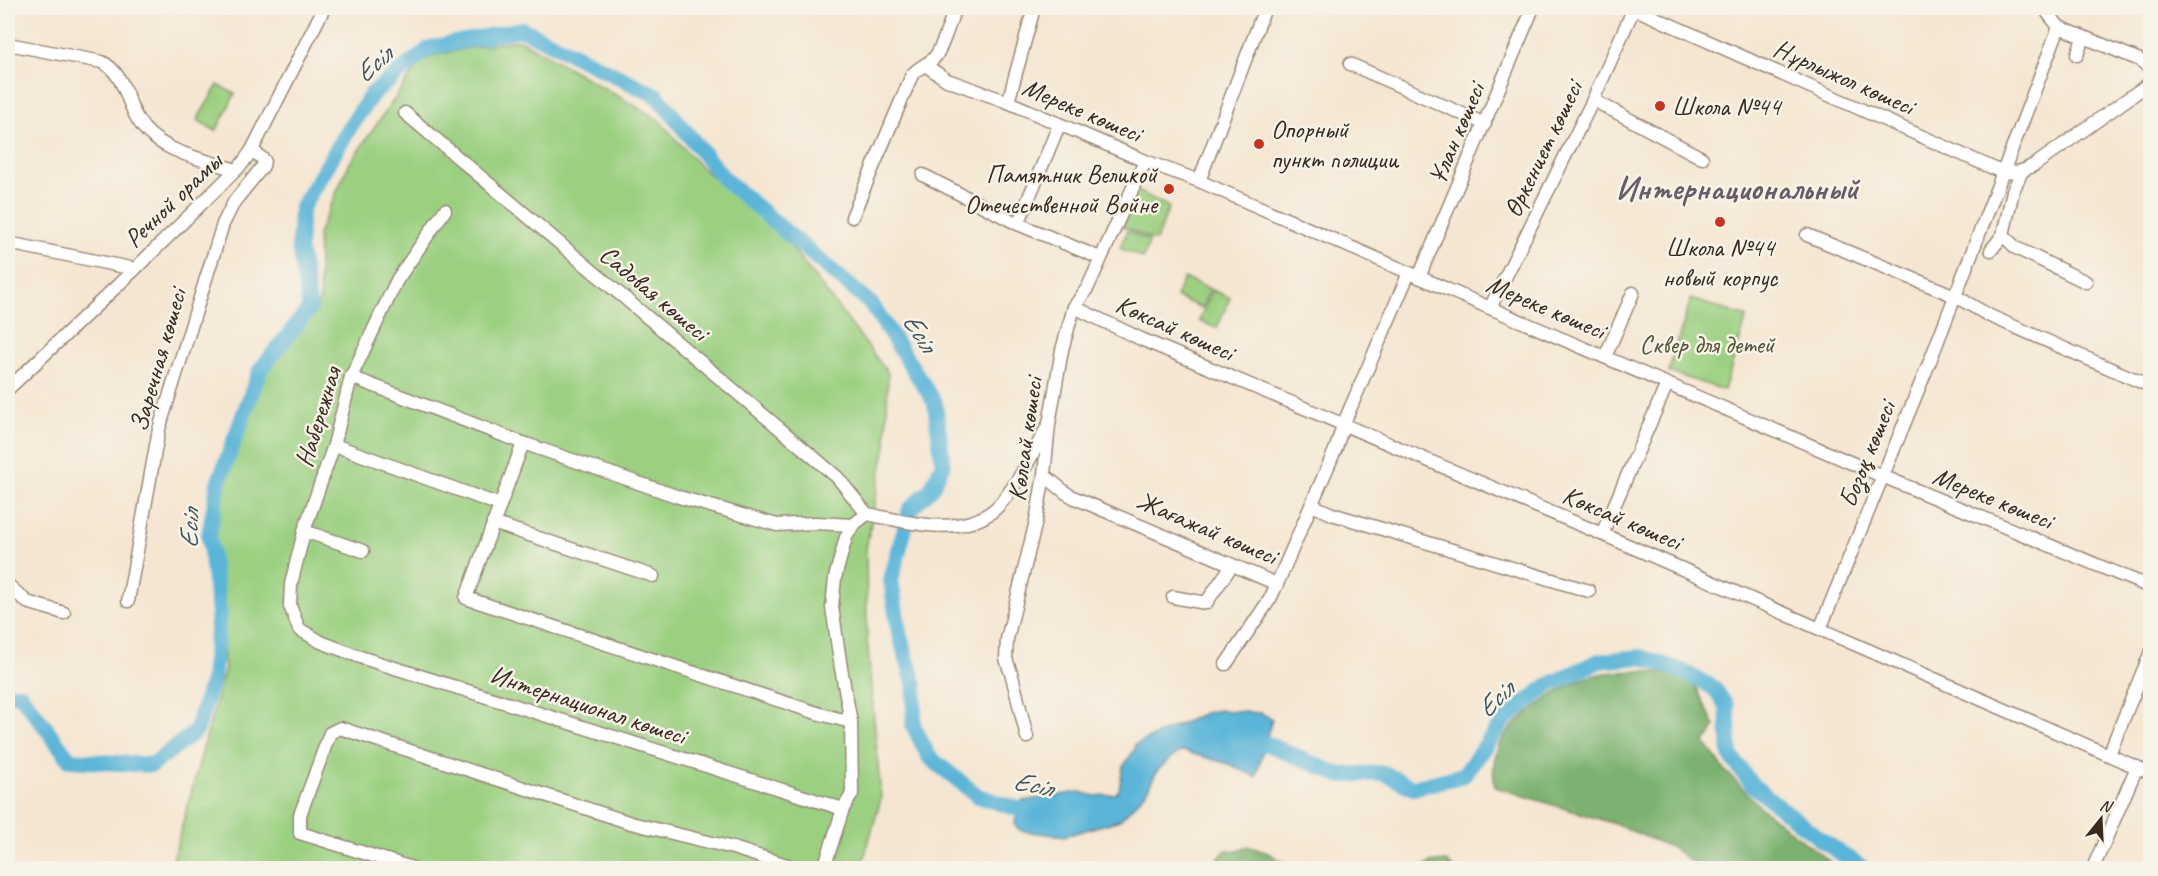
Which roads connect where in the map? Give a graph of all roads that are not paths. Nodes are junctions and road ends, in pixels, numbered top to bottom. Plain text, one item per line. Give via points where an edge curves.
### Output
1 (324, 8) edge
2 (955, 8) edge
3 (1034, 8) edge
4 (1265, 8) edge
5 (1533, 8) edge
6 (1634, 8) edge
7 (2047, 8) edge
8 (2059, 27) junction
9 (2083, 38) junction
10 (8, 44) edge
11 (2076, 55) dead end
12 (1350, 64) dead end
13 (925, 65) junction
14 (2151, 68) edge
15 (2151, 83) edge
16 (1593, 100) junction
17 (1008, 102) junction
18 (405, 112) dead end
19 (1485, 124) junction
20 (1059, 125) junction
21 (252, 150) junction
22 (1702, 158) dead end
23 (1145, 161) junction
24 (236, 170) junction
25 (2022, 171) junction
26 (2004, 173) junction
27 (923, 175) dead end
28 (1199, 181) junction
29 (445, 210) dead end
30 (852, 217) dead end
31 (1018, 224) junction
32 (1807, 235) dead end
33 (2003, 235) junction
34 (8, 243) edge
35 (1991, 250) dead end
36 (1100, 258) junction
37 (135, 269) junction
38 (1414, 275) junction
39 (2086, 282) dead end
40 (1633, 293) dead end
41 (1954, 296) junction
42 (1074, 307) junction
43 (1490, 308) junction
44 (1605, 357) junction
45 (8, 373) edge
46 (21, 376) junction
47 (351, 377) junction
48 (1667, 384) junction
49 (2151, 386) edge
50 (8, 389) edge
51 (1049, 424) junction
52 (1343, 424) junction
53 (524, 443) junction
54 (334, 445) junction
55 (1044, 475) junction
56 (1882, 476) junction
57 (500, 505) junction
58 (1312, 505) junction
59 (867, 514) junction
60 (493, 523) junction
61 (853, 525) junction
62 (304, 531) junction
63 (1602, 534) junction
64 (363, 550) dead end
65 (1232, 565) junction
66 (653, 576) dead end
67 (1277, 584) junction
68 (8, 585) edge
69 (2151, 587) edge
70 (1589, 591) dead end
71 (1173, 597) dead end
72 (128, 601) dead end
73 (64, 613) dead end
74 (1820, 629) junction
75 (321, 642) joint
76 (2151, 654) edge
77 (1226, 664) dead end
78 (851, 722) junction
79 (1027, 737) dead end
80 (2109, 754) junction
81 (2137, 767) junction
82 (2151, 773) edge
83 (843, 809) junction
84 (412, 868) edge
85 (796, 868) edge
86 (825, 868) edge
87 (2093, 868) edge

1 - 21 street, Речной орамы
2 - 13 street via 936,56
3 - 17 street
4 - 28 street
5 - 19 street, Ұлан көшесі
6 - 16 street, Өркениет көшесі
6 - 26 street, Нұрлыжол көшесі
7 - 8 street
8 - 9 street
8 - 26 street, Бозоқ көшесі
9 - 11 street
9 - 14 street
10 - 24 street via 112,67 138,121 150,135 165,145
12 - 19 street
13 - 17 street, Мереке көшесі via 947,80
13 - 30 street via 912,75
15 - 25 street
16 - 22 street
16 - 43 street, Өркениет көшесі
17 - 20 street, Мереке көшесі
18 - 59 street, Садовая көшесі via 837,477
19 - 38 street, Ұлан көшесі
20 - 23 street, Мереке көшесі
20 - 31 street
21 - 24 street, Речной орамы
21 - 72 street, Заречная көшесі via 264,160 263,166 234,202 223,224 159,429
23 - 28 street, Мереке көшесі
23 - 36 street, Көлсай көшесі
24 - 37 street, Речной орамы
25 - 26 street
25 - 33 street
26 - 41 street, Бозоқ көшесі
27 - 31 street
28 - 38 street, Мереке көшесі
29 - 47 street, Набережная via 397,280
31 - 36 street
32 - 41 street
33 - 35 street
33 - 39 street via 2016,248
34 - 37 street
36 - 42 street, Көлсай көшесі
37 - 46 street, Речной орамы
38 - 43 street, Мереке көшесі
38 - 52 street, Ұлан көшесі
40 - 44 street
41 - 49 street via 1990,316
41 - 56 street, Бозоқ көшесі
42 - 51 street, Көлсай көшесі
42 - 52 street, Көксай көшесі
43 - 44 street, Мереке көшесі
44 - 48 street, Мереке көшесі
45 - 46 street
46 - 50 street, Речной орамы
47 - 53 street
47 - 54 street, Набережная
48 - 56 street, Мереке көшесі
48 - 63 street
51 - 55 street, Көлсай көшесі
51 - 59 street via 1012,488 991,513 971,522 947,525
52 - 58 street, Жағажай көшесі
52 - 63 street, Көксай көшесі
53 - 57 street
53 - 61 street via 678,497 777,525
54 - 57 street
54 - 62 street, Набережная
55 - 65 street, Жағажай көшесі via 1075,498
55 - 79 street, Көлсай көшесі via 1027,564 1007,639 1006,659
56 - 69 street, Мереке көшесі
56 - 74 street, Бозоқ көшесі
57 - 60 street
58 - 67 street, Жағажай көшесі
58 - 70 street
59 - 61 street
60 - 66 street
60 - 78 street via 466,598
61 - 78 street via 835,578 832,607
62 - 64 street
62 - 75 street, Набережная via 291,584 290,606 299,629
63 - 74 street, Көксай көшесі
65 - 67 street, Жағажай көшесі
65 - 71 street via 1206,603
67 - 77 street
68 - 73 street via 27,603
74 - 80 street, Көксай көшесі
75 - 83 street, Интернационал көшесі
76 - 80 street
78 - 83 street via 852,794
80 - 81 street, Көксай көшесі
81 - 82 street, Көксай көшесі
81 - 87 street
83 - 86 street
84 - 85 street via 300,833 300,814 330,733 340,728 631,823

